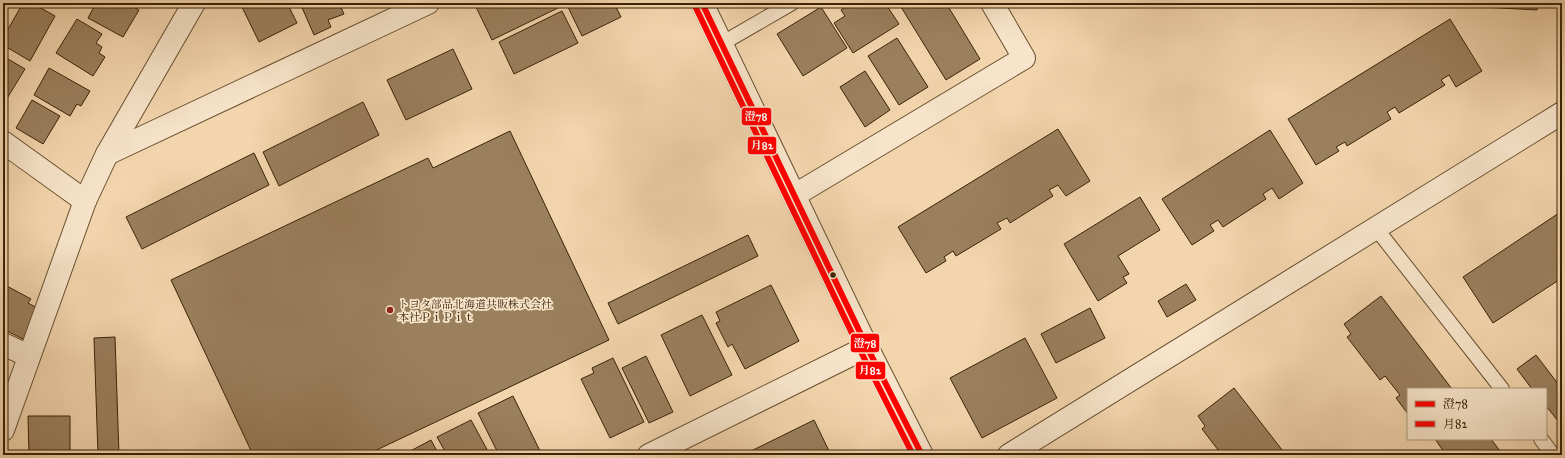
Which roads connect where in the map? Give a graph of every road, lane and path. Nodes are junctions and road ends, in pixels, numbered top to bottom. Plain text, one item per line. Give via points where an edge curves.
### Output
1 (194, 3) edge
2 (428, 3) edge
3 (702, 3) edge
4 (792, 3) edge
5 (992, 3) edge
6 (721, 44) junction
7 (1562, 113) edge
8 (3, 142) edge
9 (107, 154) junction
10 (796, 195) junction
11 (84, 201) junction
12 (1375, 227) junction
13 (3, 344) edge
14 (867, 347) junction
15 (29, 356) junction
16 (1501, 388) edge
17 (3, 430) edge
18 (1542, 440) edge
19 (660, 453) edge
20 (922, 455) edge
21 (1009, 455) edge
22 (1553, 455) edge

1 - 9 street
2 - 9 street
3 - 6 street
4 - 6 lane
5 - 10 street via 1024,58
6 - 10 street
7 - 12 street
8 - 11 street
9 - 11 street
10 - 14 street
11 - 15 street
12 - 16 lane
12 - 21 street
13 - 15 street
14 - 19 street
14 - 20 street
15 - 17 street
18 - 22 lane

